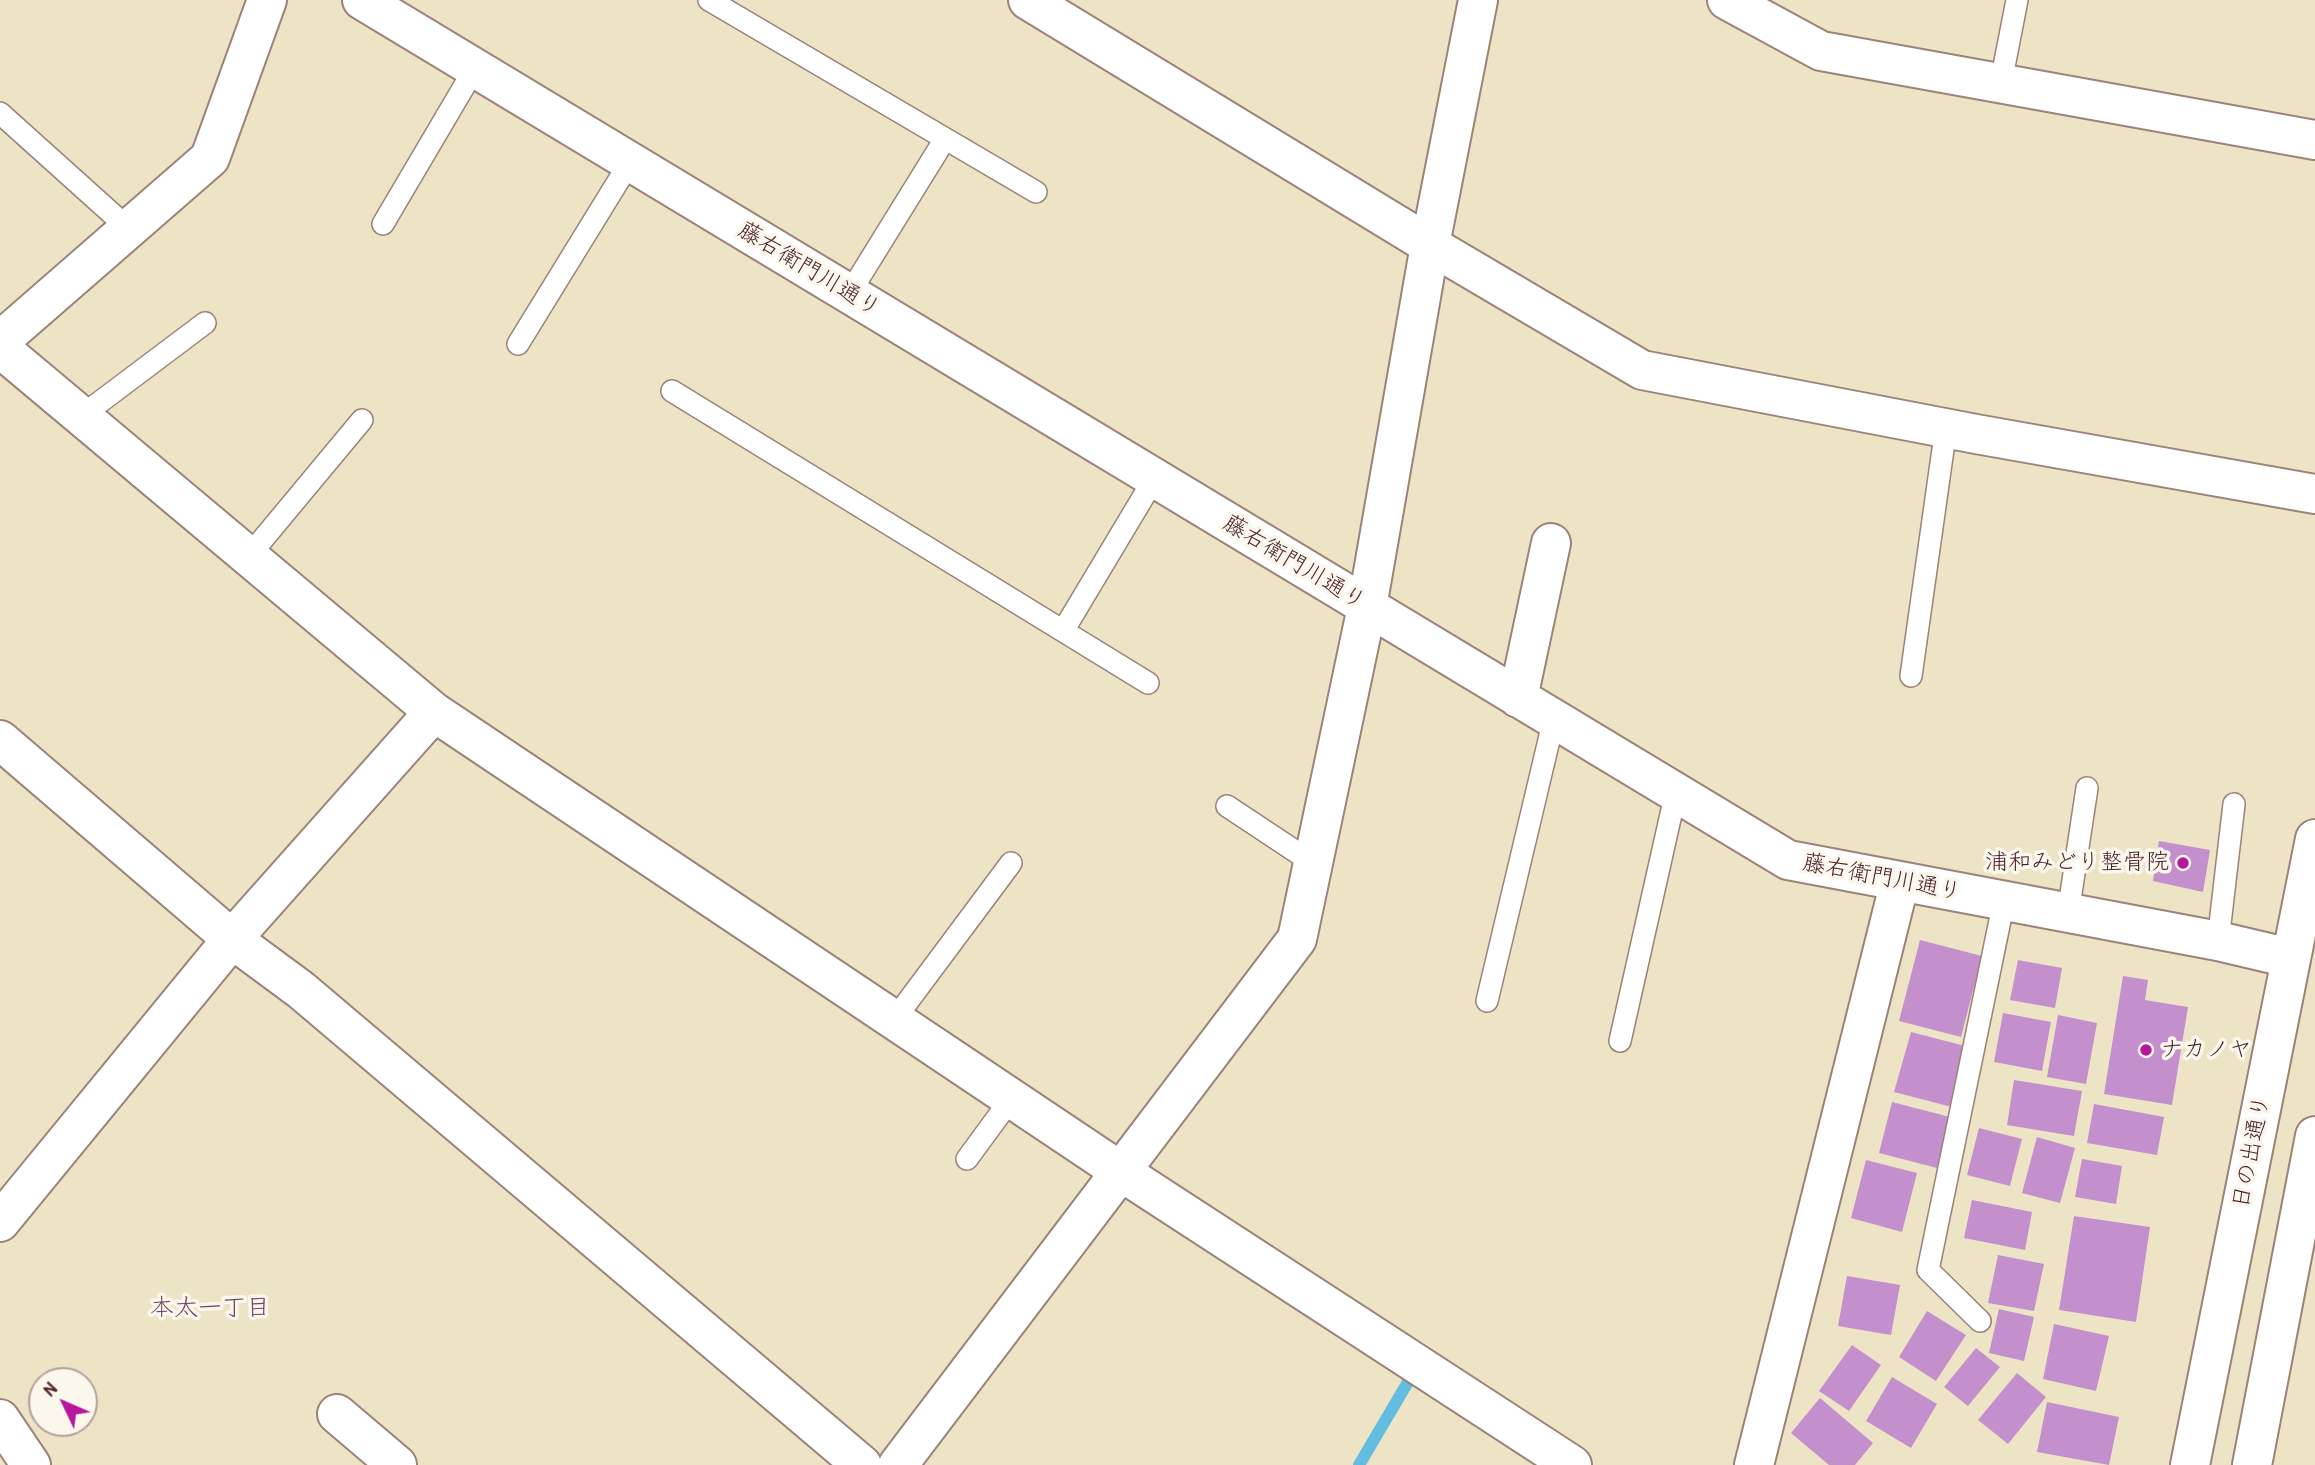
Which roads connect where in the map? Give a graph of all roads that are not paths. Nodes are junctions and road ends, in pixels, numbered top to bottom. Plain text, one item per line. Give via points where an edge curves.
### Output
1 (267, 0) edge
2 (362, 0) edge
3 (709, 0) edge
4 (1028, 0) edge
5 (1478, 0) edge
6 (1727, 0) edge
7 (2017, 0) edge
8 (475, 68) junction
9 (2001, 82) junction
10 (0, 113) edge
11 (945, 139) junction
12 (2315, 140) edge
13 (630, 162) junction
14 (1036, 192) dead end
15 (383, 223) dead end
16 (129, 229) junction
17 (1430, 246) junction
18 (849, 294) junction
19 (205, 323) dead end
20 (0, 341) edge
21 (518, 344) dead end
22 (0, 348) edge
23 (672, 391) dead end
24 (80, 417) junction
25 (362, 420) dead end
26 (1946, 428) junction
27 (1154, 478) junction
28 (2315, 494) edge
29 (1551, 543) dead end
30 (248, 556) junction
31 (1367, 607) junction
32 (1063, 631) junction
33 (1911, 676) dead end
34 (1148, 683) dead end
35 (1518, 698) junction
36 (434, 712) junction
37 (1554, 719) junction
38 (0, 740) edge
39 (2087, 788) dead end
40 (1676, 793) junction
41 (2234, 804) dead end
42 (1227, 806) dead end
43 (2315, 839) edge
44 (1011, 863) dead end
45 (1313, 863) junction
46 (1900, 881) junction
47 (2004, 901) junction
48 (2068, 913) junction
49 (232, 939) junction
50 (2218, 941) junction
51 (2290, 958) junction
52 (1487, 1001) dead end
53 (894, 1020) junction
54 (1620, 1041) dead end
55 (1011, 1099) junction
56 (2315, 1136) edge
57 (967, 1159) dead end
58 (1120, 1171) junction
59 (0, 1222) edge
60 (1980, 1321) dead end
61 (337, 1414) dead end
62 (0, 1419) edge
63 (31, 1465) edge
64 (397, 1465) edge
65 (862, 1465) edge
66 (898, 1465) edge
67 (1572, 1465) edge
68 (1754, 1465) edge
69 (2190, 1465) edge
70 (2252, 1465) edge

1 - 16 street via 210,158
2 - 8 street, 藤右衛門川通り
3 - 11 lane
4 - 17 street
5 - 17 street
6 - 9 street via 1821,51
7 - 9 lane
8 - 13 street, 藤右衛門川通り
8 - 15 lane
9 - 12 street
10 - 16 lane
11 - 14 lane
11 - 18 lane
13 - 18 street, 藤右衛門川通り
13 - 21 lane
16 - 20 street
17 - 26 street via 1642,370
17 - 31 street
18 - 27 street, 藤右衛門川通り
19 - 24 lane
22 - 24 street
23 - 32 lane
24 - 30 street
25 - 30 lane
26 - 28 street
26 - 33 lane
27 - 31 street, 藤右衛門川通り
27 - 32 lane
29 - 35 street
30 - 36 street
31 - 35 street, 藤右衛門川通り
31 - 45 street
32 - 34 lane
35 - 37 street, 藤右衛門川通り
36 - 49 street
36 - 53 street
37 - 40 street, 藤右衛門川通り
37 - 52 lane
38 - 49 street
39 - 48 lane
40 - 46 street, 藤右衛門川通り via 1788,860
40 - 54 lane
41 - 50 lane
42 - 45 lane
43 - 51 street, 日の出通り
44 - 53 lane
45 - 58 street via 1297,939
46 - 47 street, 藤右衛門川通り
46 - 68 street
47 - 48 street, 藤右衛門川通り
47 - 60 lane via 1928,1270
48 - 50 street, 藤右衛門川通り
49 - 59 street
49 - 65 street via 301,990
50 - 51 street, 藤右衛門川通り
51 - 69 street, 日の出通り
53 - 55 street
55 - 57 lane
55 - 58 street
56 - 70 street
58 - 66 street
58 - 67 street
61 - 64 street
62 - 63 street

